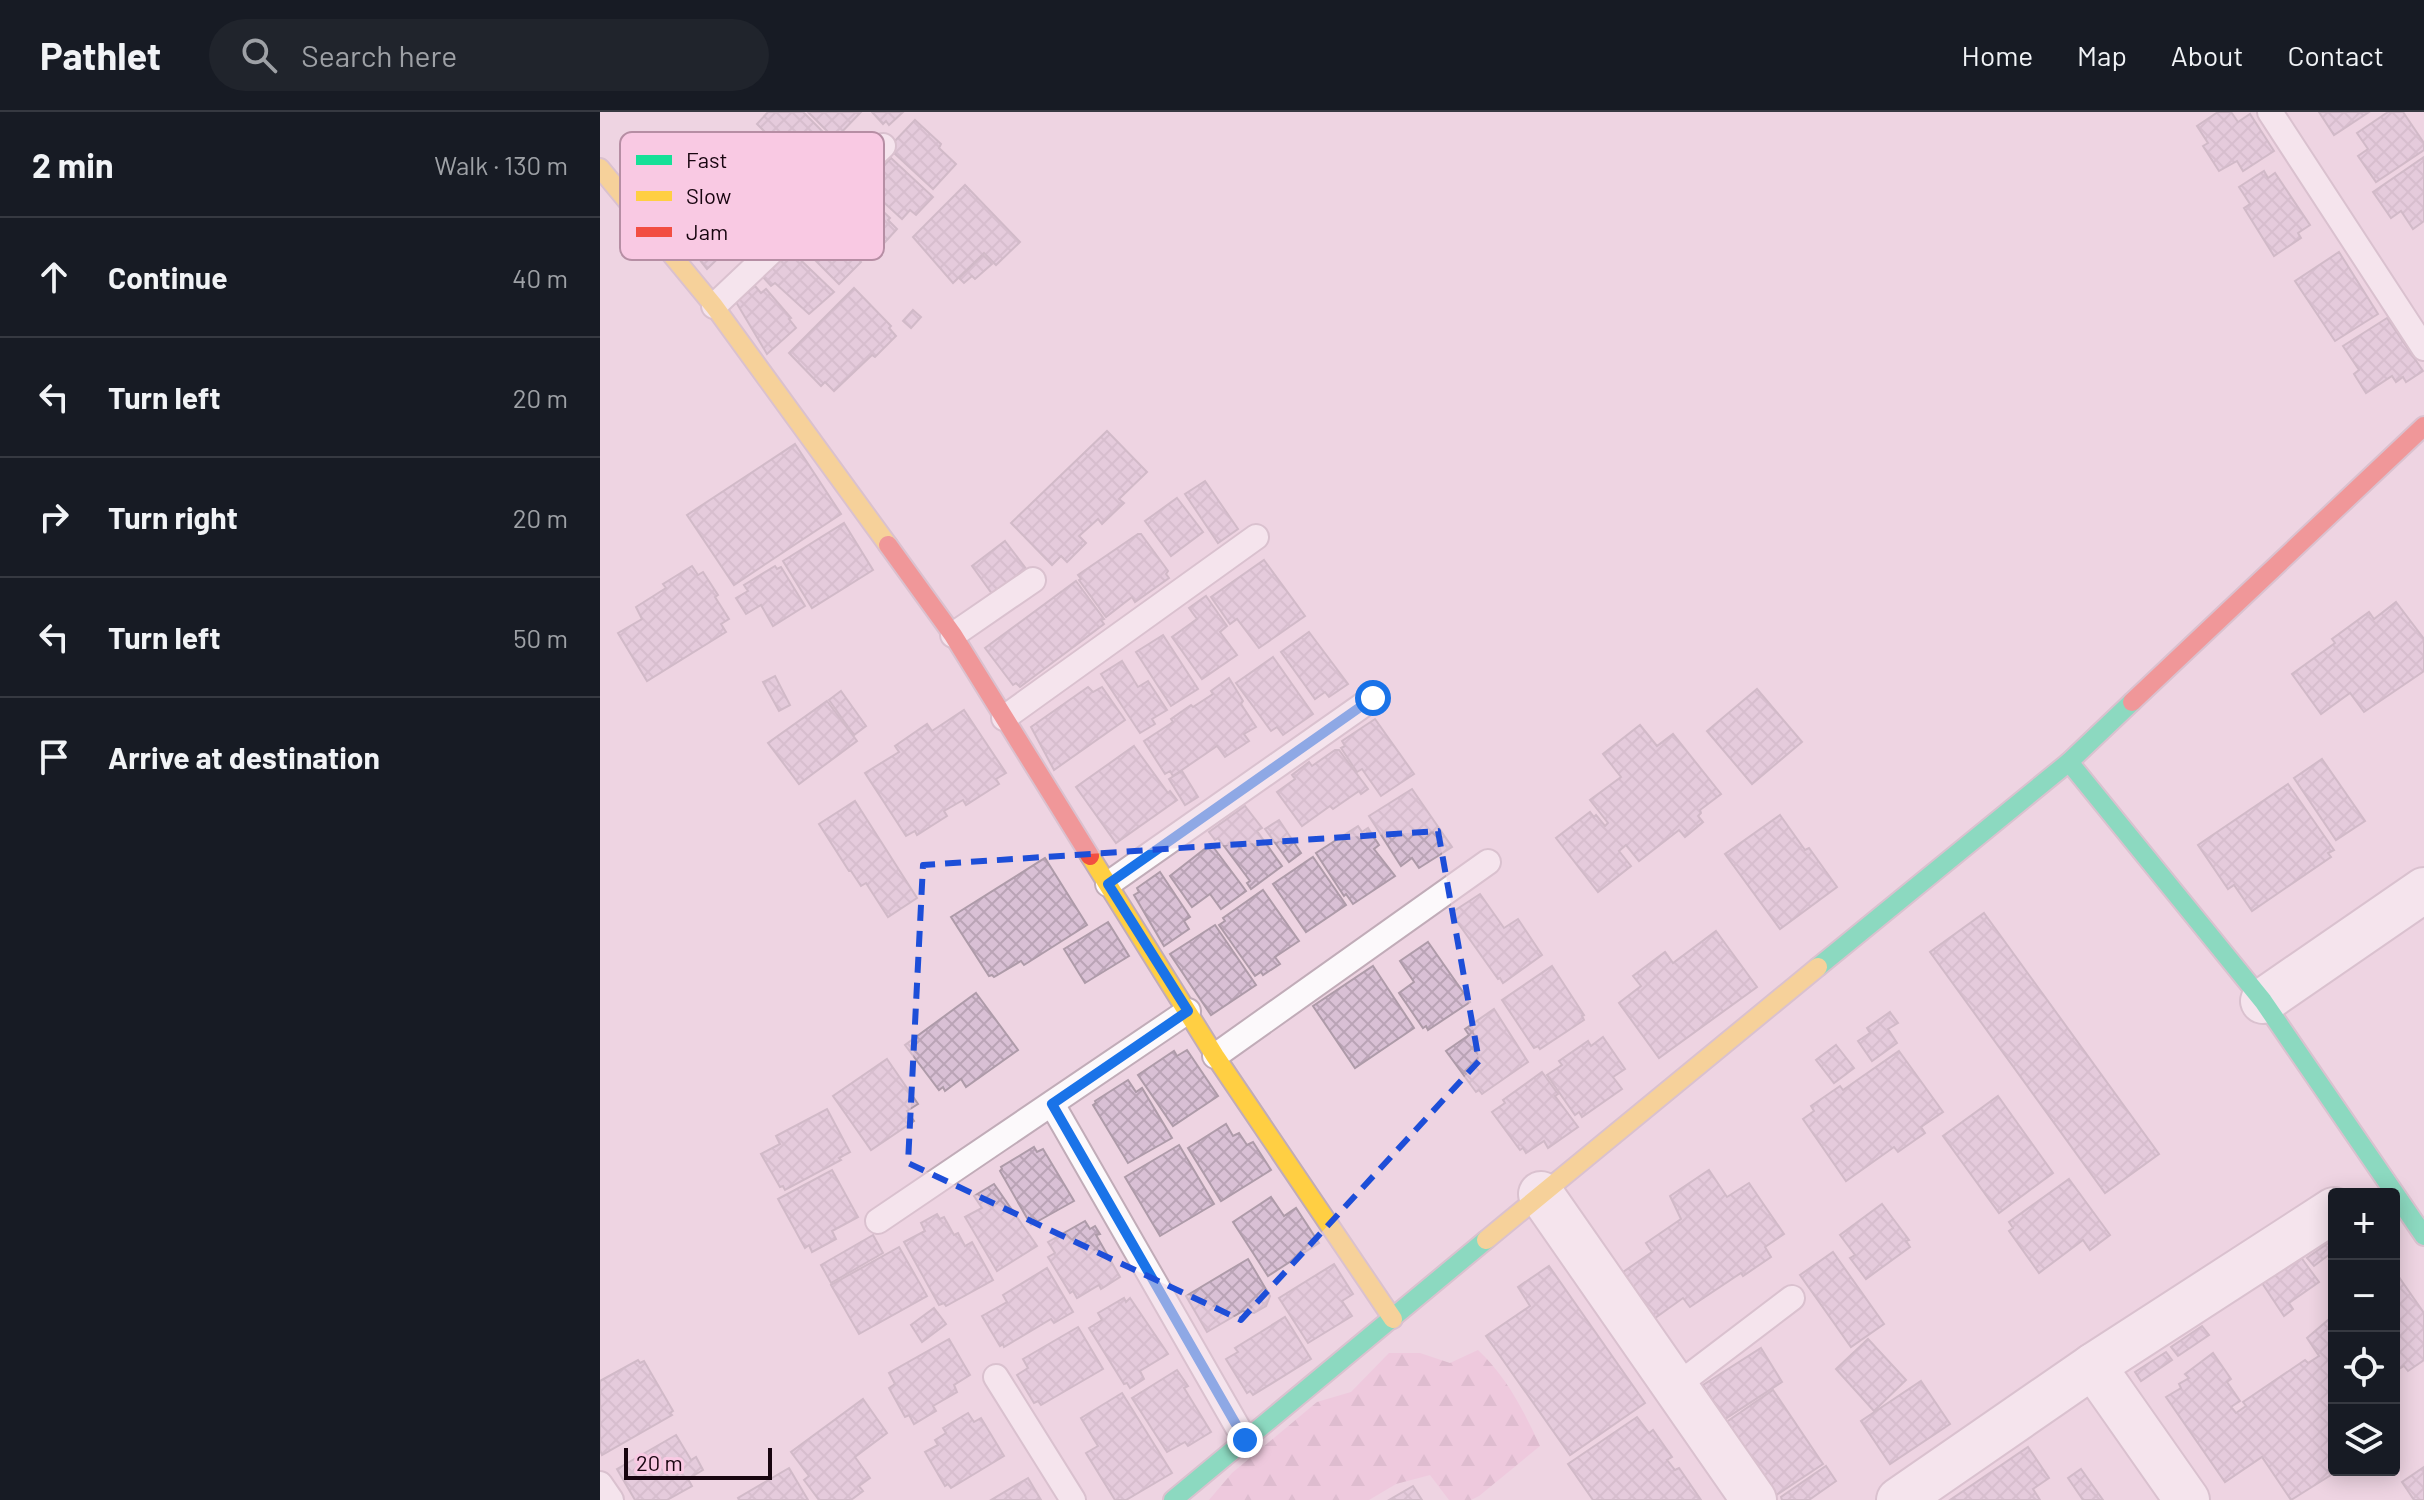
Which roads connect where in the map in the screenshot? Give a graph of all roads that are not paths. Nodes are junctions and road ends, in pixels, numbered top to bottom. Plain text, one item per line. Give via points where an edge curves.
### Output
1 (2270, 112) edge
2 (600, 168) edge
3 (620, 192) edge
4 (676, 260) edge
5 (763, 260) edge
6 (714, 306) junction
7 (2424, 348) edge
8 (2424, 426) edge
9 (1256, 537) dead end
10 (1033, 580) dead end
11 (953, 635) junction
12 (1373, 698) dead end
13 (1004, 718) junction
14 (2069, 762) junction
15 (1488, 862) dead end
16 (1108, 884) junction
17 (2424, 890) edge
18 (2263, 1001) junction
19 (1188, 1011) junction
20 (1215, 1056) junction
21 (1052, 1104) junction
22 (2371, 1186) edge
23 (1541, 1194) junction
24 (2328, 1214) edge
25 (878, 1221) dead end
26 (2424, 1236) edge
27 (1792, 1298) dead end
28 (1393, 1319) junction
29 (2093, 1366) junction
30 (996, 1377) dead end
31 (1675, 1387) junction
32 (1245, 1440) junction
33 (600, 1484) edge
34 (1179, 1498) edge
35 (611, 1500) edge
36 (1073, 1500) edge
37 (1754, 1500) edge
38 (1899, 1500) edge
39 (2187, 1500) edge

1 - 7 lane
2 - 3 street
4 - 6 street
5 - 6 lane
6 - 11 street
8 - 14 street
9 - 13 lane
10 - 11 lane
11 - 13 street
12 - 16 lane
13 - 16 street
14 - 18 street
14 - 23 street
15 - 20 lane
16 - 19 street
17 - 18 street
18 - 22 street
19 - 20 street
19 - 21 lane
20 - 28 street
21 - 25 lane
21 - 32 lane
22 - 26 street
23 - 28 street
23 - 31 street
24 - 29 street
27 - 31 lane
28 - 32 street
29 - 38 street
29 - 39 street
30 - 36 lane
31 - 37 street
32 - 34 street
33 - 35 lane

